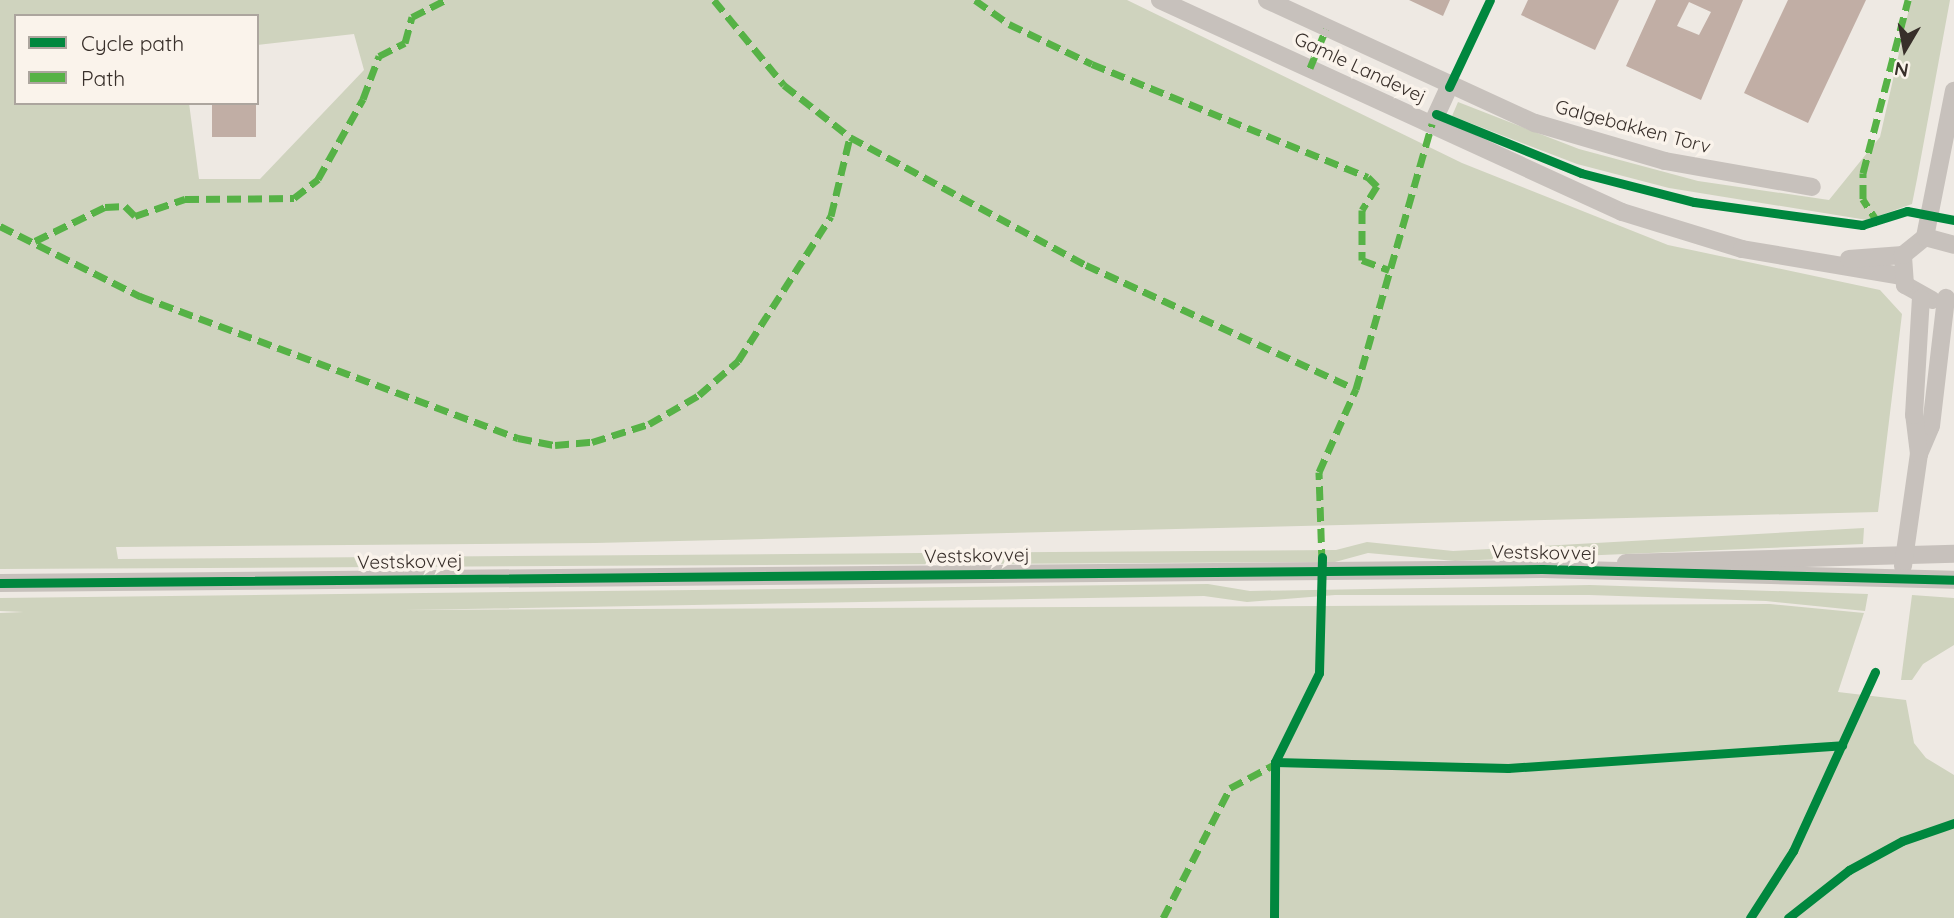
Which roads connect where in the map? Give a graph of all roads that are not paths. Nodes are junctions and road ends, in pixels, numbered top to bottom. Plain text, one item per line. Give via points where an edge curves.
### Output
1 (1160, 0) edge
2 (1267, 0) edge
3 (1449, 87) junction
4 (1954, 91) edge
5 (1432, 124) junction
6 (1812, 187) dead end
7 (1925, 237) junction
8 (1954, 245) edge
9 (1903, 256) junction
10 (1821, 261) junction
11 (1901, 276) junction
12 (1950, 295) edge
13 (1921, 299) junction
14 (1919, 454) junction
15 (1905, 554) junction
16 (1954, 554) edge
17 (1542, 569) junction
18 (1901, 579) junction
19 (1954, 580) edge
20 (0, 583) edge

1 - 5 street, Gamle Landevej
2 - 3 street, Galgebakken Torv
3 - 5 street
3 - 6 street, Galgebakken Torv via 1602,145
4 - 7 street
5 - 10 street, Gamle Landevej via 1622,212 1683,234
7 - 8 street
7 - 9 street
9 - 10 street, Gamle Landevej
9 - 11 street
10 - 11 street, Gamle Landevej
11 - 13 street
12 - 13 street
12 - 14 street via 1931,426
13 - 14 street via 1914,415
14 - 15 street
15 - 16 street, Vestskovvej
15 - 17 street, Vestskovvej via 1701,557
15 - 18 street
17 - 18 street, Vestskovvej
17 - 20 street, Vestskovvej
18 - 19 street, Vestskovvej

